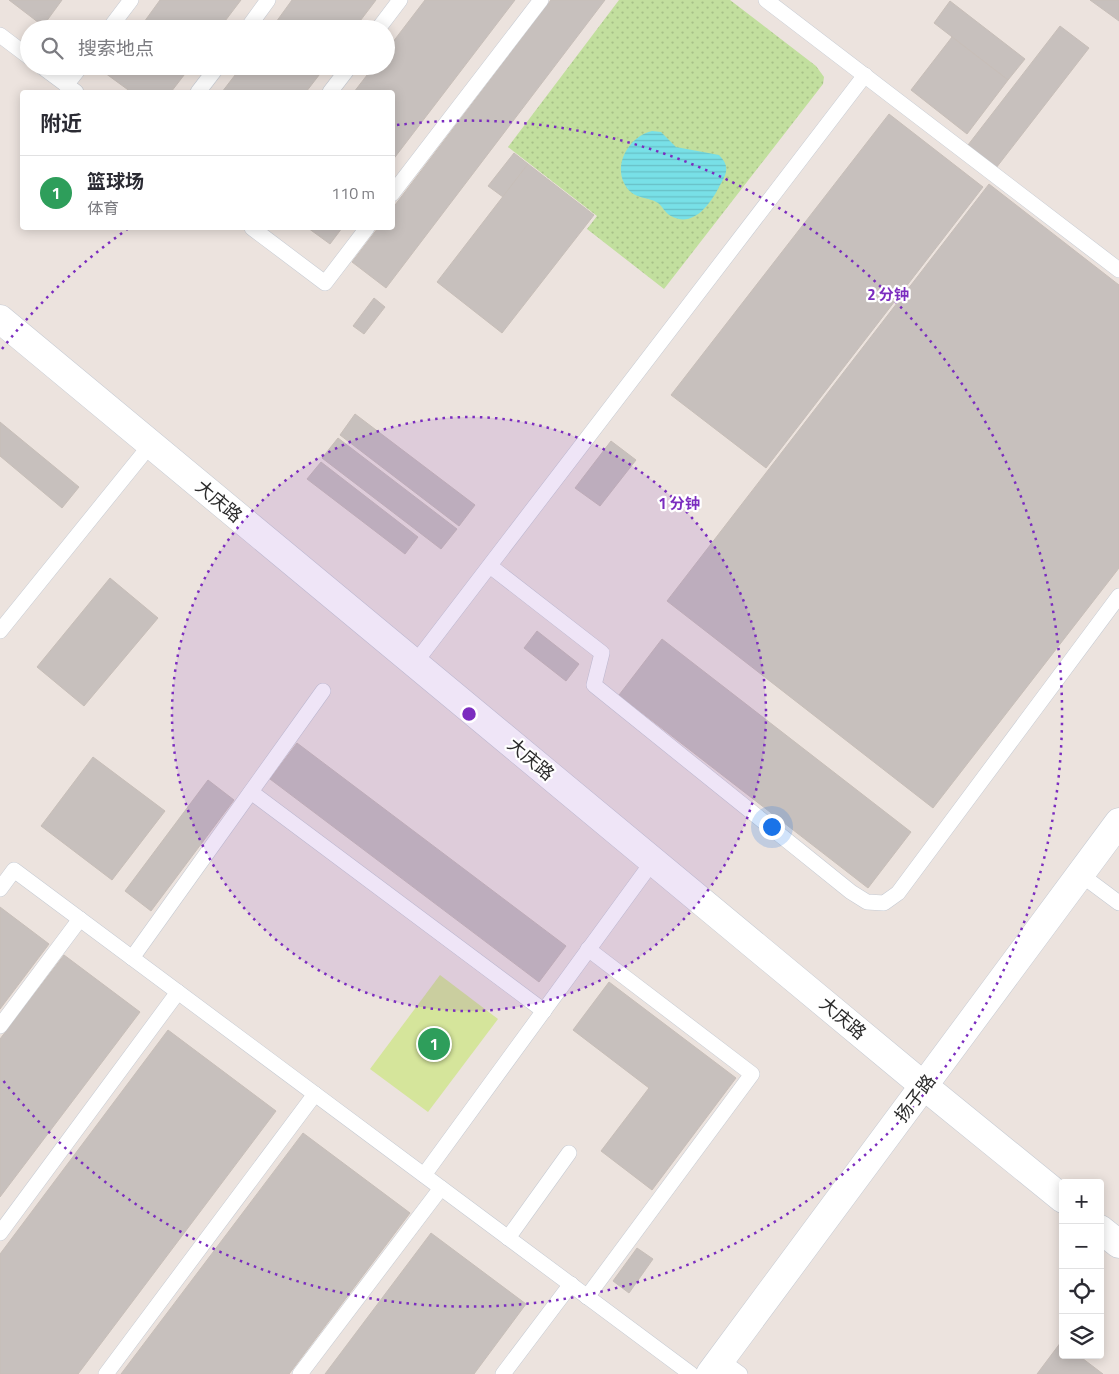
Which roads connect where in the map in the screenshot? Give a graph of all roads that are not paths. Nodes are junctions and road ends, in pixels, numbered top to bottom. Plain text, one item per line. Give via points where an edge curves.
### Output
1 (131, 0) edge
2 (268, 0) edge
3 (400, 0) edge
4 (542, 0) edge
5 (766, 0) edge
6 (116, 20) edge
7 (254, 20) edge
8 (385, 20) edge
9 (0, 35) edge
10 (20, 50) edge
11 (53, 75) edge
12 (77, 75) edge
13 (211, 75) edge
14 (343, 75) edge
15 (865, 76) junction
16 (71, 89) edge
17 (200, 90) edge
18 (332, 90) edge
19 (395, 190) edge
20 (255, 230) edge
21 (365, 230) edge
22 (1119, 270) edge
23 (0, 319) edge
24 (151, 444) junction
25 (490, 566) junction
26 (1119, 596) edge
27 (0, 632) edge
28 (415, 663) junction
29 (323, 691) dead end
30 (251, 792) junction
31 (1119, 822) edge
32 (653, 861) junction
33 (1080, 874) junction
34 (0, 889) edge
35 (1119, 902) edge
36 (80, 919) junction
37 (588, 949) junction
38 (132, 958) junction
39 (178, 992) junction
40 (544, 1011) junction
41 (0, 1026) edge
42 (924, 1086) junction
43 (315, 1094) junction
44 (569, 1153) dead end
45 (424, 1175) junction
46 (441, 1188) junction
47 (1059, 1195) edge
48 (1104, 1232) edge
49 (0, 1233) edge
50 (508, 1238) junction
51 (1119, 1244) edge
52 (571, 1284) junction
53 (588, 1297) junction
54 (723, 1369) edge
55 (106, 1374) edge
56 (300, 1374) edge
57 (503, 1374) edge
58 (692, 1374) edge

1 - 6 lane
2 - 7 lane
3 - 8 lane
4 - 19 lane
5 - 15 lane
9 - 10 lane
11 - 16 lane
12 - 16 lane
13 - 17 lane
14 - 18 lane
15 - 22 lane
15 - 25 lane
20 - 21 lane via 325,283
23 - 24 street, 大庆路
24 - 27 lane
24 - 28 street, 大庆路
25 - 26 lane via 602,653 594,685 851,892 867,902 884,903 898,893
25 - 28 lane
28 - 32 street, 大庆路
29 - 30 lane
30 - 38 lane
30 - 40 lane
31 - 33 street, 扬子路
32 - 37 lane
32 - 42 street, 大庆路
33 - 35 lane
33 - 42 street, 扬子路
34 - 36 lane via 14,870
36 - 38 lane
36 - 41 lane
37 - 40 lane
37 - 53 lane via 752,1074
38 - 39 lane
39 - 43 lane
39 - 49 lane
40 - 45 lane
42 - 47 street, 大庆路
42 - 54 street, 扬子路
43 - 45 lane
43 - 55 lane
44 - 50 lane
45 - 46 lane
46 - 50 lane
46 - 56 lane
48 - 51 street
50 - 52 lane
52 - 53 lane
52 - 57 lane
53 - 58 lane

